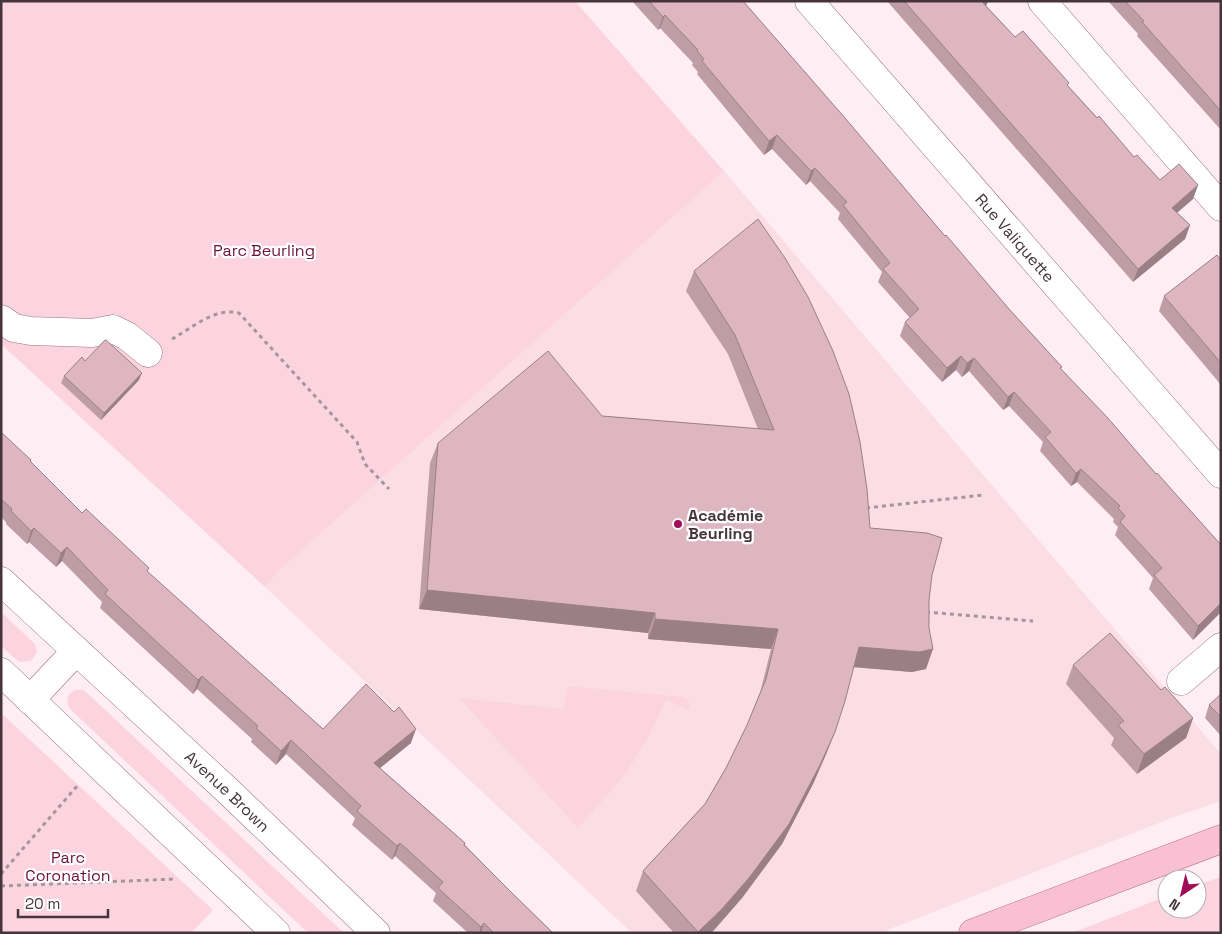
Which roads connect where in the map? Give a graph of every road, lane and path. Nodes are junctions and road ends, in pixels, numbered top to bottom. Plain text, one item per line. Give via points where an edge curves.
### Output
1 (809, 1) edge
2 (1042, 1) edge
3 (1221, 207) edge
4 (1, 319) edge
5 (148, 353) joint
6 (1221, 474) edge
7 (389, 490) dead end
8 (983, 495) dead end
9 (860, 508) edge
10 (1, 581) edge
11 (922, 612) edge
12 (1033, 621) dead end
13 (1221, 647) edge
14 (76, 651) junction
15 (1, 672) edge
16 (1182, 681) dead end
17 (30, 700) junction
18 (81, 782) dead end
19 (1221, 839) edge
20 (1, 874) edge
21 (184, 878) dead end
22 (1, 886) edge
23 (276, 933) edge
24 (376, 933) edge
25 (973, 933) edge

1 - 6 street, Rue Valiquette
2 - 3 street
4 - 5 street via 14,328 31,332 92,333 113,329
5 - 7 path via 214,315 229,311 238,313 357,442 365,464
8 - 9 path
10 - 14 street, Avenue Brown
11 - 12 path
13 - 16 street
14 - 17 street
14 - 24 street, Avenue Brown
15 - 17 street
17 - 23 street
18 - 20 path
19 - 25 main road
21 - 22 path

